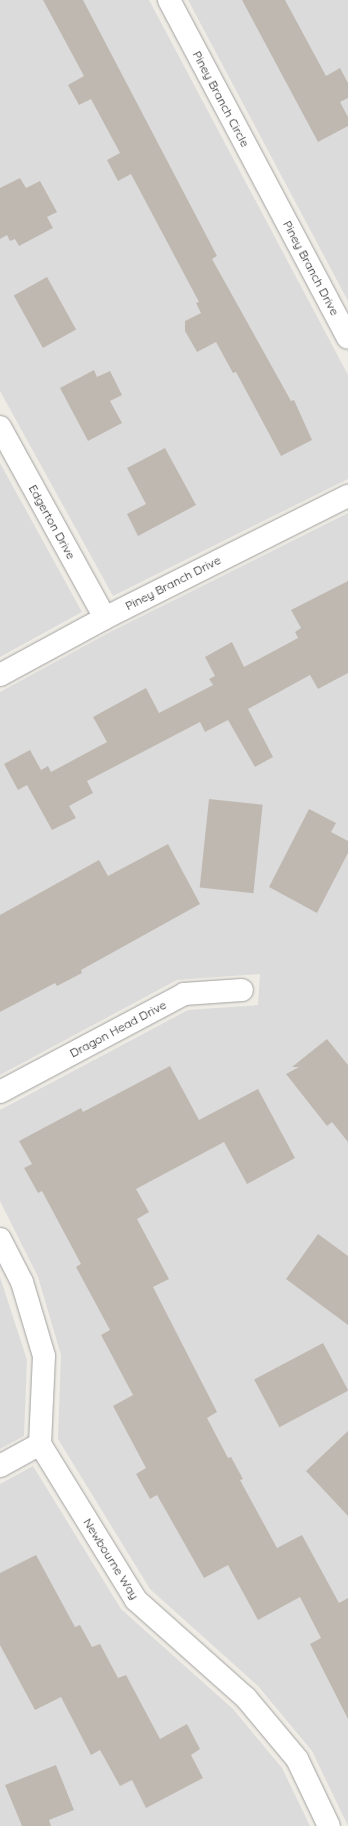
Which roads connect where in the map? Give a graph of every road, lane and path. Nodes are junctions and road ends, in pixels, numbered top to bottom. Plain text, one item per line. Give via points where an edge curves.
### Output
1 (169, 0) edge
2 (274, 198) joint
3 (348, 338) edge
4 (0, 427) edge
5 (348, 496) edge
6 (105, 618) junction
7 (0, 675) edge
8 (242, 990) dead end
9 (0, 1092) edge
10 (0, 1238) edge
11 (40, 1444) junction
12 (0, 1466) edge
13 (329, 1826) edge

1 - 2 street, Piney Branch Circle
2 - 3 street, Piney Branch Drive
4 - 6 street, Edgerton Drive
5 - 6 street, Piney Branch Drive
6 - 7 street, Piney Branch Drive
8 - 9 street, Dragon Head Drive via 184,994
10 - 11 street via 22,1282 44,1356
11 - 12 street
11 - 13 street, Newbourne Way via 136,1600 246,1698 297,1759

